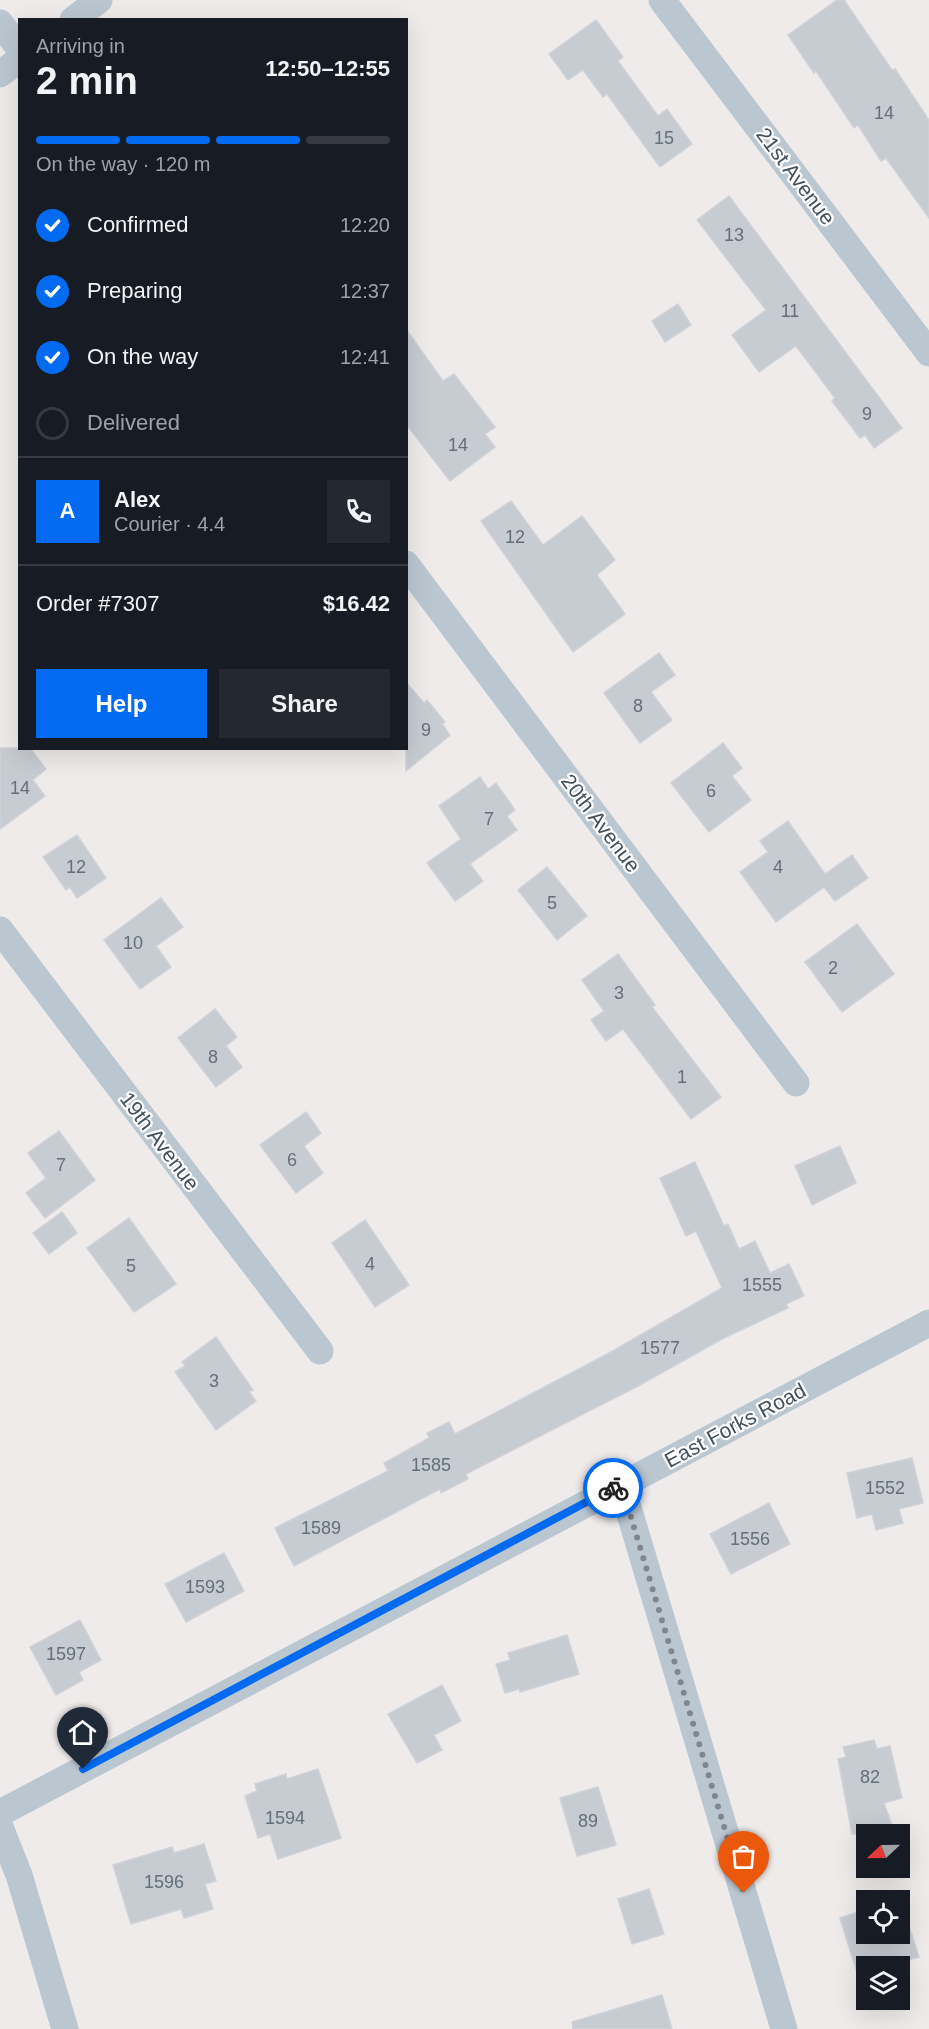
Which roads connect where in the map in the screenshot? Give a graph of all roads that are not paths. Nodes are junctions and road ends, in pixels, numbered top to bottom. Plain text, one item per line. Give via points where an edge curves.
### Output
1 (99, 0) edge
2 (662, 0) edge
3 (76, 18) edge
4 (0, 23) edge
5 (18, 46) edge
6 (18, 60) edge
7 (0, 74) edge
8 (929, 353) edge
9 (408, 567) edge
10 (0, 930) edge
11 (796, 1083) dead end
12 (929, 1323) edge
13 (320, 1351) dead end
14 (621, 1484) junction
15 (0, 1813) edge
16 (0, 1827) edge
17 (65, 2029) edge
18 (784, 2029) edge

1 - 3 street
2 - 8 street, 21st Avenue
4 - 5 street
6 - 7 street
9 - 11 street, 20th Avenue
10 - 13 street, 19th Avenue
12 - 14 street, East Forks Road
14 - 15 street, East Forks Road
14 - 18 street
16 - 17 street via 19,1875

